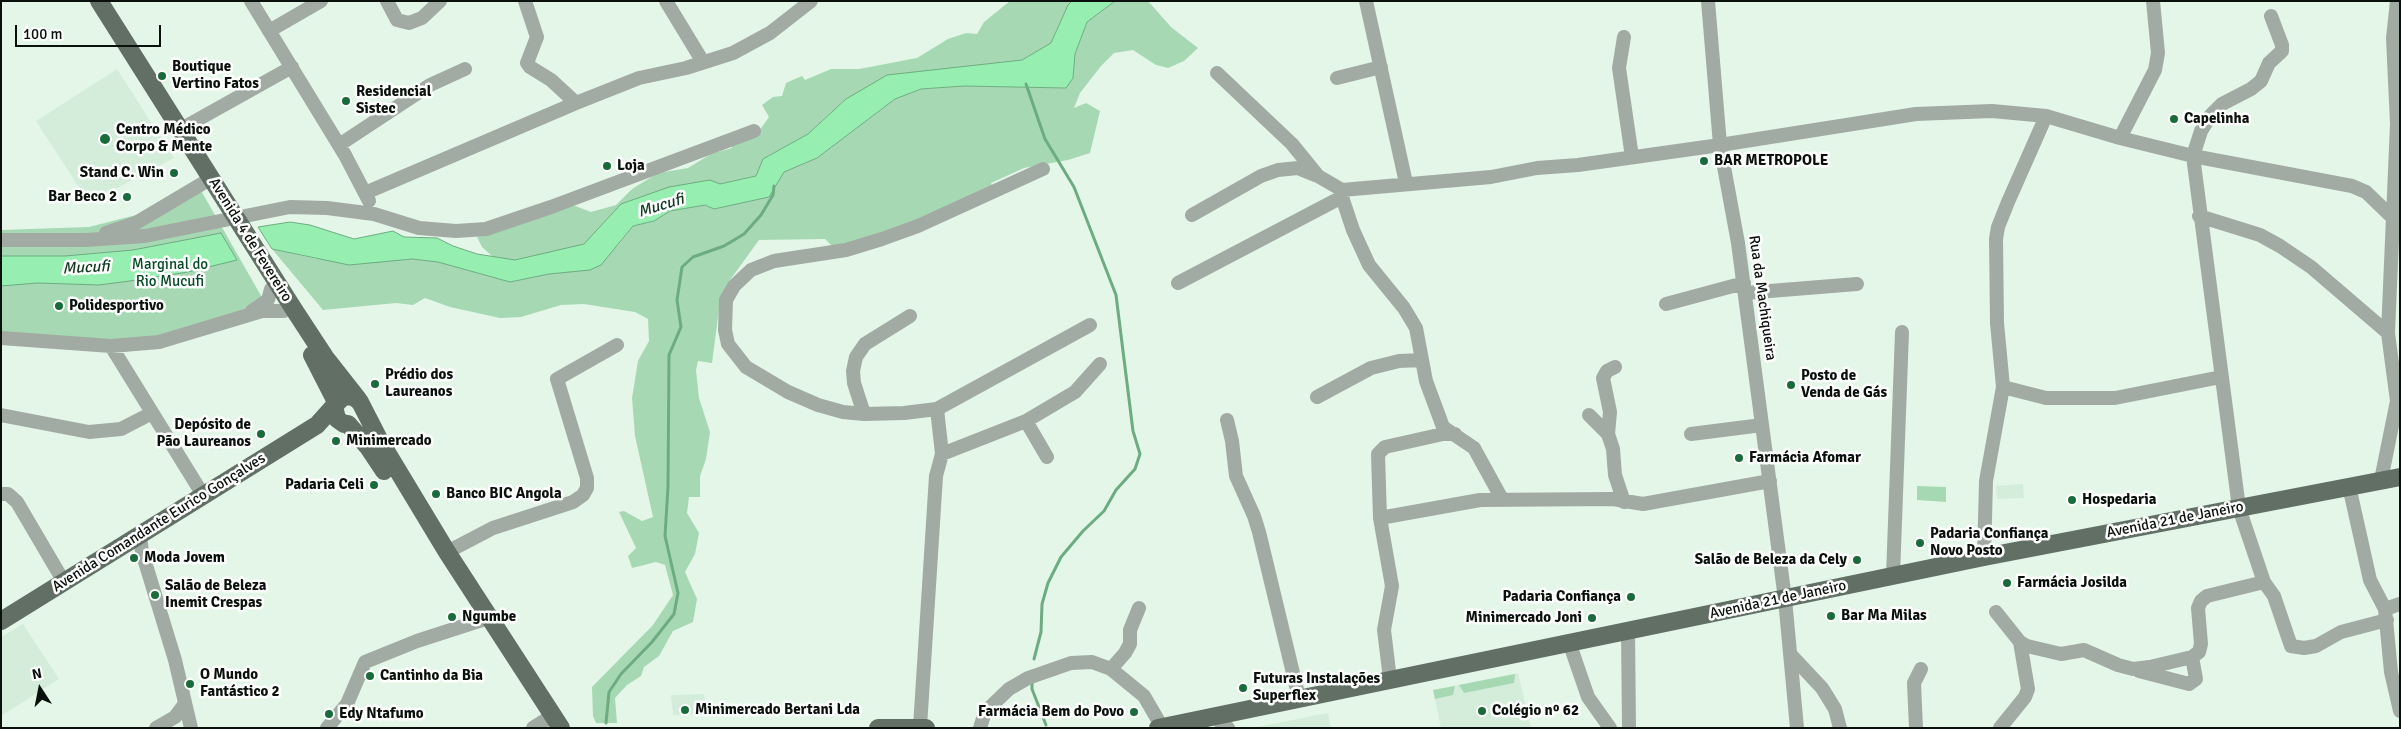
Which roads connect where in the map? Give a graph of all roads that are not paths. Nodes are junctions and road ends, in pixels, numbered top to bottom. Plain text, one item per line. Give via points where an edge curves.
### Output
1 (89, 1) edge
2 (99, 1) edge
3 (251, 1) edge
4 (321, 1) edge
5 (387, 1) edge
6 (440, 1) edge
7 (525, 1) edge
8 (666, 1) edge
9 (811, 1) edge
10 (1366, 1) edge
11 (1708, 1) edge
12 (2153, 1) edge
13 (2397, 1) edge
14 (2271, 16) dead end
15 (269, 31) junction
16 (1624, 37) dead end
17 (703, 62) junction
18 (292, 67) junction
19 (1381, 67) junction
20 (464, 69) dead end
21 (1217, 72) dead end
22 (1337, 78) dead end
23 (576, 103) junction
24 (2046, 116) junction
25 (180, 129) junction
26 (754, 131) dead end
27 (2120, 138) junction
28 (339, 145) junction
29 (1720, 145) junction
30 (2193, 156) junction
31 (1632, 157) junction
32 (1043, 169) dead end
33 (1318, 176) junction
34 (205, 182) junction
35 (1406, 183) junction
36 (365, 193) junction
37 (1342, 194) junction
38 (374, 214) junction
39 (1192, 215) dead end
40 (2199, 216) junction
41 (2394, 219) junction
42 (234, 221) junction
43 (1, 240) edge
44 (86, 240) junction
45 (257, 259) junction
46 (1178, 282) dead end
47 (1857, 284) dead end
48 (1744, 288) junction
49 (270, 289) junction
50 (1666, 304) dead end
51 (284, 311) junction
52 (910, 316) dead end
53 (238, 318) junction
54 (1090, 325) dead end
55 (1902, 332) dead end
56 (2388, 333) junction
57 (1, 338) edge
58 (617, 345) dead end
59 (111, 346) junction
60 (1422, 360) junction
61 (1100, 364) dead end
62 (1615, 368) dead end
63 (2221, 377) junction
64 (2003, 387) junction
65 (1317, 397) dead end
66 (335, 404) junction
67 (360, 404) junction
68 (937, 409) junction
69 (152, 412) junction
70 (864, 414) junction
71 (1589, 415) dead end
72 (4, 419) edge
73 (1227, 420) dead end
74 (1026, 421) junction
75 (346, 424) junction
76 (317, 425) junction
77 (1762, 425) junction
78 (1455, 434) junction
79 (1608, 434) junction
80 (1691, 434) dead end
81 (942, 454) junction
82 (1047, 457) dead end
83 (2400, 477) edge
84 (2381, 480) junction
85 (1770, 481) junction
86 (2349, 486) junction
87 (1, 494) edge
88 (203, 495) junction
89 (1502, 499) junction
90 (1624, 502) junction
91 (2239, 508) junction
92 (1380, 518) junction
93 (140, 535) junction
94 (447, 552) junction
95 (1984, 557) junction
96 (1893, 576) junction
97 (64, 582) junction
98 (2264, 582) junction
99 (1785, 598) junction
100 (2400, 604) edge
101 (1138, 608) dead end
102 (1996, 612) dead end
103 (2386, 614) junction
104 (482, 620) junction
105 (1, 621) edge
106 (1628, 630) junction
107 (1569, 642) junction
108 (2020, 642) junction
109 (1792, 656) junction
110 (2192, 657) junction
111 (1921, 669) dead end
112 (2133, 669) junction
113 (1111, 670) junction
114 (1390, 679) junction
115 (1299, 698) junction
116 (184, 705) junction
117 (2400, 711) edge
118 (1213, 716) junction
119 (548, 726) edge
120 (920, 727) edge
121 (1160, 727) edge
122 (156, 728) edge
123 (191, 728) edge
124 (327, 728) edge
125 (878, 728) edge
126 (926, 728) edge
127 (980, 728) edge
128 (1228, 728) edge
129 (1610, 728) edge
130 (1629, 728) edge
131 (1798, 728) edge
132 (1840, 728) edge
133 (1916, 728) edge
134 (2000, 728) edge

1 - 34 main road, Avenida 4 de Fevereiro
2 - 25 main road, Avenida 4 de Fevereiro
3 - 15 street
4 - 15 street
5 - 6 street via 398,20 409,23 422,18
7 - 23 street via 537,37 527,63
8 - 17 street
9 - 17 street via 770,33 733,53
10 - 19 street
11 - 29 street, Rua da Machiqueira
12 - 27 street via 2158,53 2155,70
13 - 41 street via 2393,38 2397,124
14 - 30 street via 2282,51 2269,63 2261,81 2222,104 2211,115 2201,131
15 - 18 street
16 - 31 street via 1619,68
17 - 23 street via 639,78
18 - 25 street
18 - 28 street
19 - 22 street
19 - 35 street
20 - 28 street via 430,85
21 - 33 street via 1292,144
23 - 36 street
24 - 27 street
24 - 29 street via 1992,111 1916,114
24 - 64 street via 1998,227 1997,323
25 - 42 main road, Avenida 4 de Fevereiro
26 - 38 street via 486,229 419,228
27 - 30 street
28 - 36 street
29 - 31 street
29 - 48 street, Rua da Machiqueira
30 - 40 street
30 - 41 street via 2352,186 2366,192
31 - 35 street via 1491,177
32 - 70 street via 918,226 846,250 774,261 751,270 734,286 726,300 724,330 731,349 746,367 788,392 818,405
33 - 37 street
33 - 39 street via 1298,168 1278,170
34 - 42 main road, Avenida 4 de Fevereiro
34 - 44 street via 136,223
35 - 37 street
36 - 38 street
37 - 46 street
37 - 60 street via 1353,230 1369,265 1416,328
38 - 42 street via 290,207
40 - 56 street via 2260,235 2280,246 2311,267
40 - 63 street
41 - 56 street
42 - 44 street via 145,236
42 - 45 main road, Avenida 4 de Fevereiro
43 - 44 street
45 - 49 main road, Avenida 4 de Fevereiro
45 - 67 main road, Avenida 4 de Fevereiro
47 - 48 street
48 - 50 street
48 - 77 street, Rua da Machiqueira
49 - 51 main road, Avenida 4 de Fevereiro
49 - 53 street via 268,300
51 - 53 street via 262,311
51 - 66 main road, Avenida 4 de Fevereiro via 325,377
52 - 70 street via 865,344 856,357 854,383
53 - 59 street via 159,342
54 - 68 street
55 - 96 street
56 - 84 street via 2397,400
57 - 59 street
58 - 94 street via 558,379 587,478 583,495 573,502 493,528
59 - 69 street
60 - 65 street via 1371,368
60 - 78 street via 1426,381 1443,426
61 - 74 street via 1075,392
62 - 79 street via 1607,371 1603,378 1610,412
63 - 64 street via 2115,398 2046,398
63 - 91 street
64 - 95 street via 1986,481
66 - 67 main road via 349,396
66 - 75 main road, Avenida 4 de Fevereiro via 334,415
66 - 76 main road, Avenida Comandante Eurico Gonçalves
67 - 75 main road via 357,421
67 - 94 main road, Avenida 4 de Fevereiro
68 - 70 street
68 - 81 street
69 - 72 street via 121,429 89,432
69 - 88 street
71 - 79 street
73 - 115 street via 1236,476 1259,532
74 - 81 street
74 - 82 street
75 - 76 main road, Avenida Comandante Eurico Gonçalves
75 - 104 main road, Avenida 4 de Fevereiro via 368,447
76 - 88 main road, Avenida Comandante Eurico Gonçalves
77 - 80 street
77 - 85 street, Rua da Machiqueira
78 - 89 street via 1474,448
78 - 92 street via 1386,447 1378,454
79 - 90 street via 1615,475
81 - 120 street via 936,476
83 - 84 main road, Avenida 21 de Janeiro
84 - 86 main road, Avenida 21 de Janeiro
85 - 90 street via 1643,504
85 - 99 street, Rua da Machiqueira
86 - 91 main road, Avenida 21 de Janeiro
86 - 103 street via 2370,580
87 - 97 street via 8,494 17,502
88 - 93 main road, Avenida Comandante Eurico Gonçalves
89 - 90 street via 1612,499
89 - 92 street
91 - 95 main road, Avenida 21 de Janeiro
91 - 98 street
92 - 114 street via 1392,586 1384,630
93 - 97 main road, Avenida Comandante Eurico Gonçalves
93 - 116 street via 142,552 175,660
94 - 119 main road, Avenida 4 de Fevereiro
95 - 96 main road, Avenida 21 de Janeiro
96 - 99 main road, Avenida 21 de Janeiro
97 - 105 main road, Avenida Comandante Eurico Gonçalves
98 - 103 street via 2274,596 2291,646 2316,646
98 - 110 street via 2207,596 2201,601 2198,608 2200,652
99 - 106 main road, Avenida 21 de Janeiro
99 - 109 street, Rua da Machiqueira
100 - 103 street
101 - 113 street via 1130,630 1130,644
102 - 108 street
103 - 117 street via 2391,672
104 - 119 main road, Avenida 4 de Fevereiro
104 - 124 street via 365,662 347,704
106 - 107 main road, Avenida 21 de Janeiro
106 - 130 street
107 - 114 main road, Avenida 21 de Janeiro
107 - 129 street via 1588,697
108 - 112 street via 2061,654 2084,650
108 - 134 street via 2028,689
109 - 131 street, Rua da Machiqueira
109 - 132 street via 1822,688 1835,709
110 - 112 street
110 - 112 street via 2196,680 2189,684
111 - 133 street via 1914,683
113 - 121 street via 1144,696
113 - 127 street via 1092,662 1070,664 1028,678 1009,689 985,712
114 - 115 main road, Avenida 21 de Janeiro
115 - 118 main road, Avenida 21 de Janeiro
116 - 122 street via 174,717
116 - 123 street
118 - 121 main road, Avenida 21 de Janeiro
118 - 128 street
120 - 125 main road
120 - 126 main road

